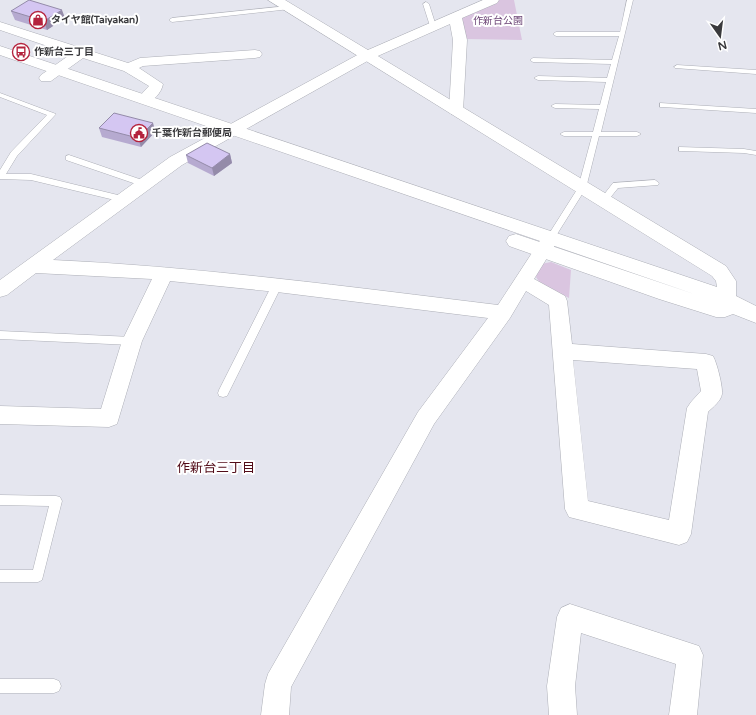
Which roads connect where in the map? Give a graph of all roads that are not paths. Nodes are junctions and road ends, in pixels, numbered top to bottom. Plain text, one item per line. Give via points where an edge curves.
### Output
1 (493, 0) edge
2 (630, 0) edge
3 (281, 4) edge
4 (426, 4) dead end
5 (456, 17) junction
6 (172, 20) dead end
7 (0, 26) edge
8 (433, 26) junction
9 (556, 34) dead end
10 (622, 34) junction
11 (0, 50) edge
12 (81, 53) junction
13 (255, 54) dead end
14 (366, 56) junction
15 (533, 60) dead end
16 (0, 62) edge
17 (615, 62) junction
18 (677, 67) dead end
19 (130, 68) junction
20 (756, 72) edge
21 (52, 74) junction
22 (538, 78) dead end
23 (611, 80) junction
24 (0, 94) edge
25 (144, 99) junction
26 (663, 105) dead end
27 (555, 106) dead end
28 (604, 107) junction
29 (456, 111) junction
30 (756, 111) edge
31 (232, 128) junction
32 (564, 134) dead end
33 (637, 134) dead end
34 (596, 135) junction
35 (216, 137) junction
36 (682, 149) dead end
37 (756, 153) edge
38 (69, 158) dead end
39 (0, 176) edge
40 (655, 183) dead end
41 (145, 184) junction
42 (582, 188) junction
43 (124, 199) junction
44 (604, 201) junction
45 (547, 244) junction
46 (32, 266) junction
47 (164, 274) junction
48 (523, 282) junction
49 (277, 285) junction
50 (0, 290) edge
51 (724, 299) junction
52 (503, 313) junction
53 (750, 313) edge
54 (0, 335) edge
55 (132, 341) junction
56 (563, 351) junction
57 (223, 393) dead end
58 (0, 415) edge
59 (0, 500) edge
60 (0, 576) edge
61 (0, 686) edge
62 (54, 686) dead end
63 (275, 715) edge
64 (563, 715) edge
65 (683, 715) edge

1 - 5 street
2 - 10 lane
3 - 6 lane
3 - 14 street
4 - 8 lane
5 - 8 street
5 - 29 street via 460,40
7 - 12 street
8 - 14 street
9 - 10 lane
10 - 17 lane
11 - 21 street
12 - 19 street
12 - 21 street
13 - 19 street via 140,62
14 - 29 street
14 - 31 street
15 - 17 lane
16 - 21 street
17 - 23 lane
18 - 20 lane
19 - 25 street via 156,84 155,89
21 - 25 street
21 - 35 street
22 - 23 lane
23 - 28 lane
24 - 39 lane via 52,114 14,154
25 - 31 street
26 - 30 lane
27 - 28 lane
28 - 34 lane
29 - 42 street
31 - 35 street
31 - 45 street
32 - 34 lane
33 - 34 lane
34 - 42 lane
35 - 41 street via 176,160
35 - 45 street
36 - 37 lane
38 - 41 lane
39 - 43 lane via 31,177
40 - 44 lane via 616,185
41 - 43 street
42 - 44 street
42 - 45 lane
43 - 46 street
44 - 51 street via 719,271 729,286
45 - 48 street
45 - 51 street via 716,294
45 - 53 street via 666,294 716,309
46 - 47 street
46 - 50 street
47 - 49 street
47 - 55 street
48 - 52 street
48 - 56 street via 558,301
49 - 52 street
49 - 57 lane
51 - 53 street
52 - 63 street via 426,418 278,684
54 - 55 lane
55 - 58 street via 109,418
56 - 56 street via 576,509 679,534 698,408 712,394 706,362
59 - 60 lane via 56,501 38,576
61 - 62 lane
64 - 65 street via 561,686 570,617 690,655

